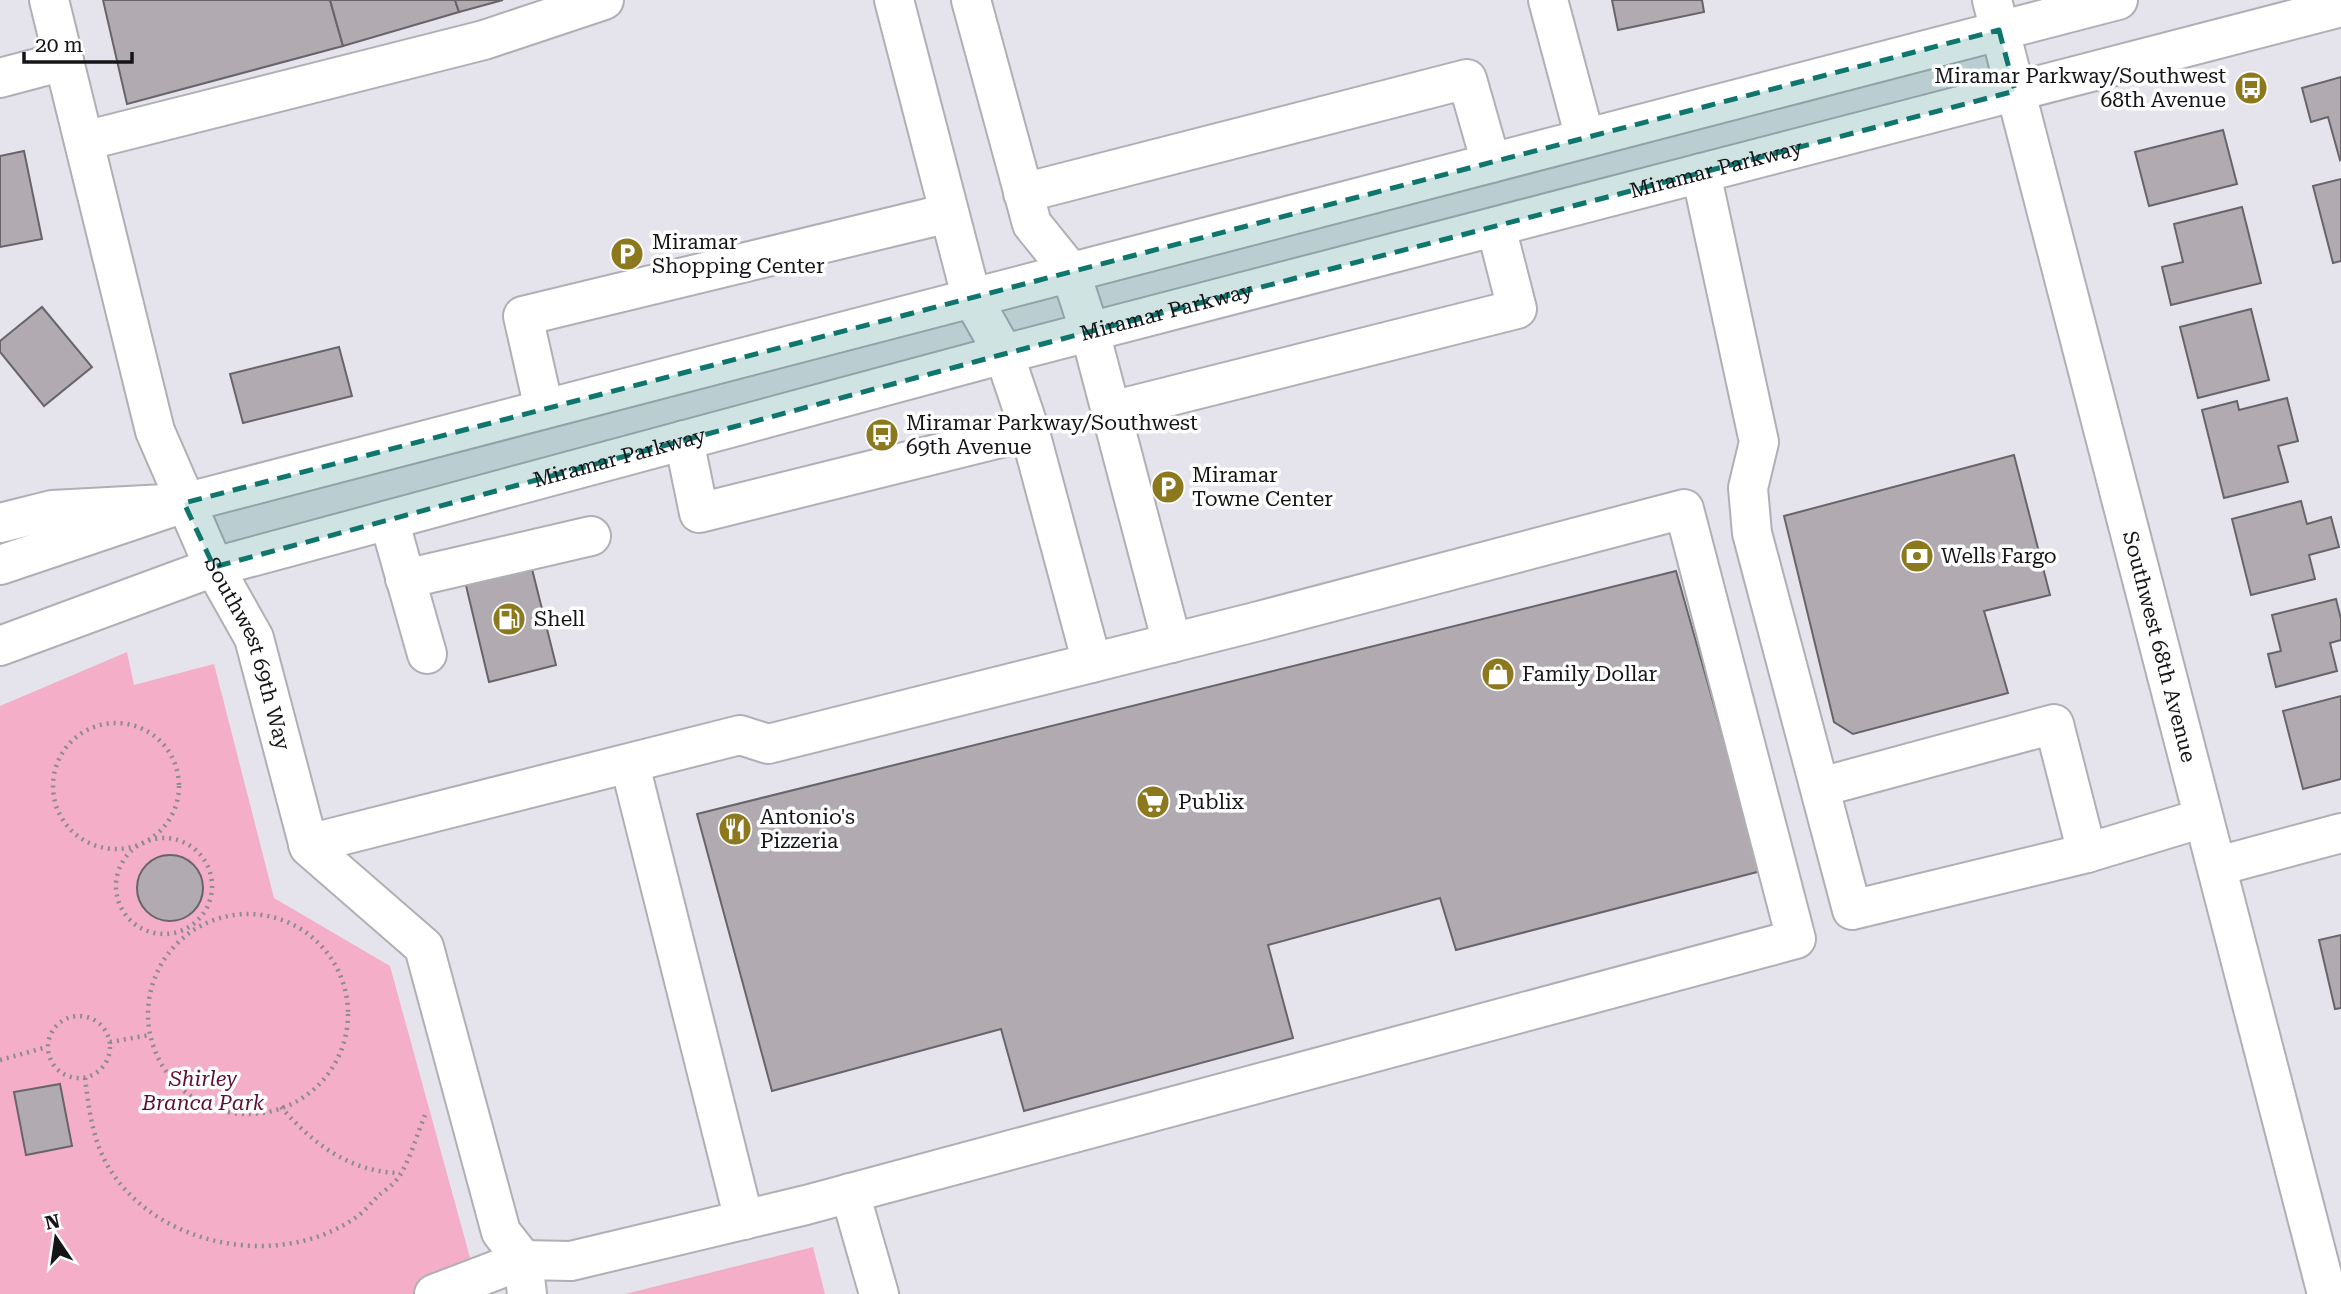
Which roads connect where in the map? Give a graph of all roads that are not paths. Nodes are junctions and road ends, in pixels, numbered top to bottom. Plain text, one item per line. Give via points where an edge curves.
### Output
1 (49, 0) edge
2 (604, 0) edge
3 (894, 0) edge
4 (971, 0) edge
5 (1548, 0) edge
6 (2118, 0) edge
7 (2341, 6) edge
8 (1996, 15) edge
9 (64, 61) junction
10 (0, 78) edge
11 (2015, 91) junction
12 (1585, 138) junction
13 (84, 141) junction
14 (1491, 163) junction
15 (1701, 173) junction
16 (1023, 193) junction
17 (949, 213) junction
18 (1496, 227) junction
19 (1070, 271) junction
20 (971, 296) junction
21 (1090, 332) junction
22 (1004, 354) junction
23 (544, 409) junction
24 (1111, 411) junction
25 (1029, 431) junction
26 (684, 440) junction
27 (184, 503) junction
28 (389, 520) junction
29 (0, 523) edge
30 (591, 536) dead end
31 (0, 565) edge
32 (214, 567) junction
33 (405, 579) junction
34 (1172, 643) junction
35 (0, 646) edge
36 (427, 654) dead end
37 (1092, 663) junction
38 (630, 765) junction
39 (1821, 787) junction
40 (2203, 818) junction
41 (2341, 833) edge
42 (308, 844) junction
43 (2087, 853) junction
44 (2218, 866) junction
45 (850, 1193) junction
46 (744, 1220) junction
47 (2329, 1276) edge
48 (525, 1277) edge
49 (434, 1294) edge
50 (879, 1294) edge

1 - 9 main road, Southwest 69th Way
2 - 13 main road via 484,40
3 - 17 main road
4 - 16 main road
5 - 12 main road
6 - 8 main road
7 - 11 main road, Miramar Parkway
8 - 11 main road, Southwest 68th Avenue
8 - 12 main road
9 - 10 main road
9 - 13 main road, Southwest 69th Way
11 - 15 main road, Miramar Parkway
11 - 40 main road, Southwest 68th Avenue
12 - 14 main road
13 - 27 main road, Southwest 69th Way via 156,431
14 - 16 main road via 1467,79
14 - 19 main road
15 - 18 main road, Miramar Parkway
15 - 39 main road via 1759,442 1748,488 1752,533
16 - 19 main road via 1032,224
17 - 20 main road
17 - 23 main road via 523,316
18 - 21 main road, Miramar Parkway
18 - 24 main road via 1517,309
19 - 20 main road
19 - 21 main road
20 - 22 main road
20 - 23 main road
21 - 22 main road, Miramar Parkway
21 - 24 main road
22 - 25 main road
22 - 26 main road, Miramar Parkway
23 - 27 main road
24 - 34 main road
25 - 26 main road via 699,513
25 - 37 main road
26 - 28 main road, Miramar Parkway
27 - 29 main road via 52,510
27 - 31 main road
27 - 32 main road, Southwest 69th Way
28 - 32 main road, Miramar Parkway
28 - 33 main road
30 - 33 main road
32 - 35 main road, Miramar Parkway
32 - 42 main road, Southwest 69th Way via 254,638
33 - 36 main road
34 - 37 main road
34 - 45 main road via 1684,509 1796,939
37 - 38 main road via 768,744 740,735
38 - 42 main road
38 - 46 main road
39 - 43 main road via 1852,910
39 - 43 main road via 2054,724
40 - 43 main road
40 - 44 main road, Southwest 68th Avenue
41 - 44 main road
42 - 48 main road via 424,947 501,1232
44 - 47 main road, Southwest 68th Avenue
45 - 46 main road
45 - 50 main road
46 - 48 main road via 571,1261
48 - 49 main road

